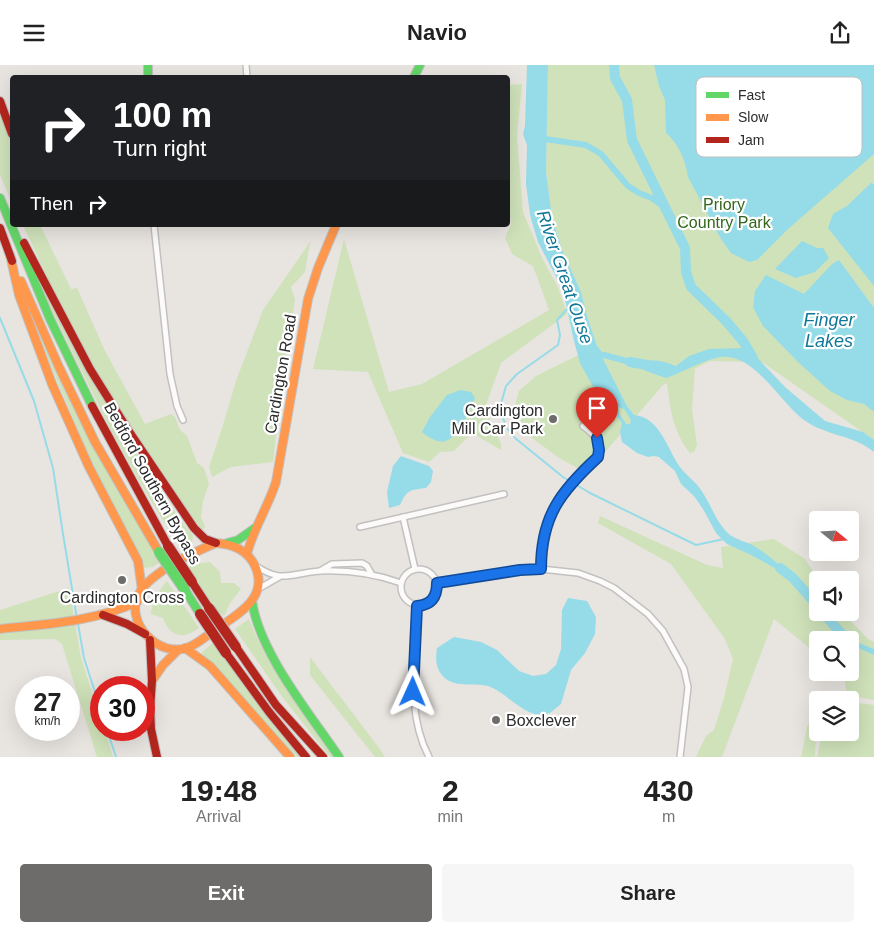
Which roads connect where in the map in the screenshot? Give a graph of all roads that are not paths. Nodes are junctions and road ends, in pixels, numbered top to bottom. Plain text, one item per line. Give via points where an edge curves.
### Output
1 (0, 101) edge
2 (10, 128) edge
3 (0, 198) edge
4 (5, 226) edge
5 (154, 227) edge
6 (335, 227) edge
7 (10, 255) junction
8 (183, 420) dead end
9 (584, 426) dead end
10 (504, 494) dead end
11 (403, 517) junction
12 (255, 527) junction
13 (360, 527) dead end
14 (222, 543) junction
15 (247, 554) junction
16 (256, 566) junction
17 (415, 569) junction
18 (541, 569) junction
19 (319, 571) junction
20 (372, 575) junction
21 (279, 577) junction
22 (402, 583) junction
23 (437, 583) junction
24 (258, 589) junction
25 (142, 590) junction
26 (252, 601) junction
27 (137, 602) junction
28 (417, 606) junction
29 (205, 611) junction
30 (104, 615) junction
31 (0, 629) edge
32 (148, 637) junction
33 (181, 650) junction
34 (152, 676) edge
35 (155, 676) edge
36 (154, 741) edge
37 (157, 757) edge
38 (290, 757) edge
39 (306, 757) edge
40 (323, 757) edge
41 (340, 757) edge
42 (428, 757) edge
43 (680, 757) edge

1 - 2 main road
3 - 4 main road, Bedford Southern Bypass
4 - 7 main road, Bedford Southern Bypass
4 - 14 main road via 25,244 74,339 128,430 194,529 205,539
4 - 29 main road, Bedford Southern Bypass, bridge via 106,434 168,546 192,582
5 - 8 street via 170,374
6 - 12 main road, Cardington Road via 308,299 273,493
7 - 25 main road via 19,295 52,384 89,467 138,561
7 - 29 main road, Bedford Southern Bypass, bridge via 96,442 159,552
9 - 18 street via 597,438 598,457 557,502 546,525
10 - 11 street
11 - 13 street
11 - 17 street
12 - 14 main road, Cardington Road via 242,537
12 - 15 main road, Cardington Road
14 - 15 main road via 238,547
14 - 25 main road via 202,548 157,576
15 - 16 main road
16 - 21 street via 268,575
16 - 24 main road
17 - 22 street via 405,576
17 - 23 street via 430,572
18 - 23 street
18 - 43 street via 578,573 614,588 648,614 663,631 684,669 688,687
19 - 20 street
19 - 20 street via 332,564 362,563
19 - 21 street
20 - 22 street
21 - 24 street
22 - 28 street via 406,599
23 - 28 street via 437,591 430,603
24 - 26 main road
25 - 27 main road
26 - 33 main road via 241,613
26 - 41 main road via 254,616 278,668
27 - 30 main road
27 - 32 main road via 139,623
28 - 42 street via 413,692 420,735
29 - 39 main road, Bedford Southern Bypass, bridge via 226,653
29 - 40 main road, Bedford Southern Bypass, bridge via 236,647 276,705
30 - 31 main road
30 - 32 main road via 127,623
32 - 33 main road via 158,646
32 - 34 main road
33 - 35 main road via 169,656
33 - 38 main road via 196,653 206,661
36 - 37 main road

